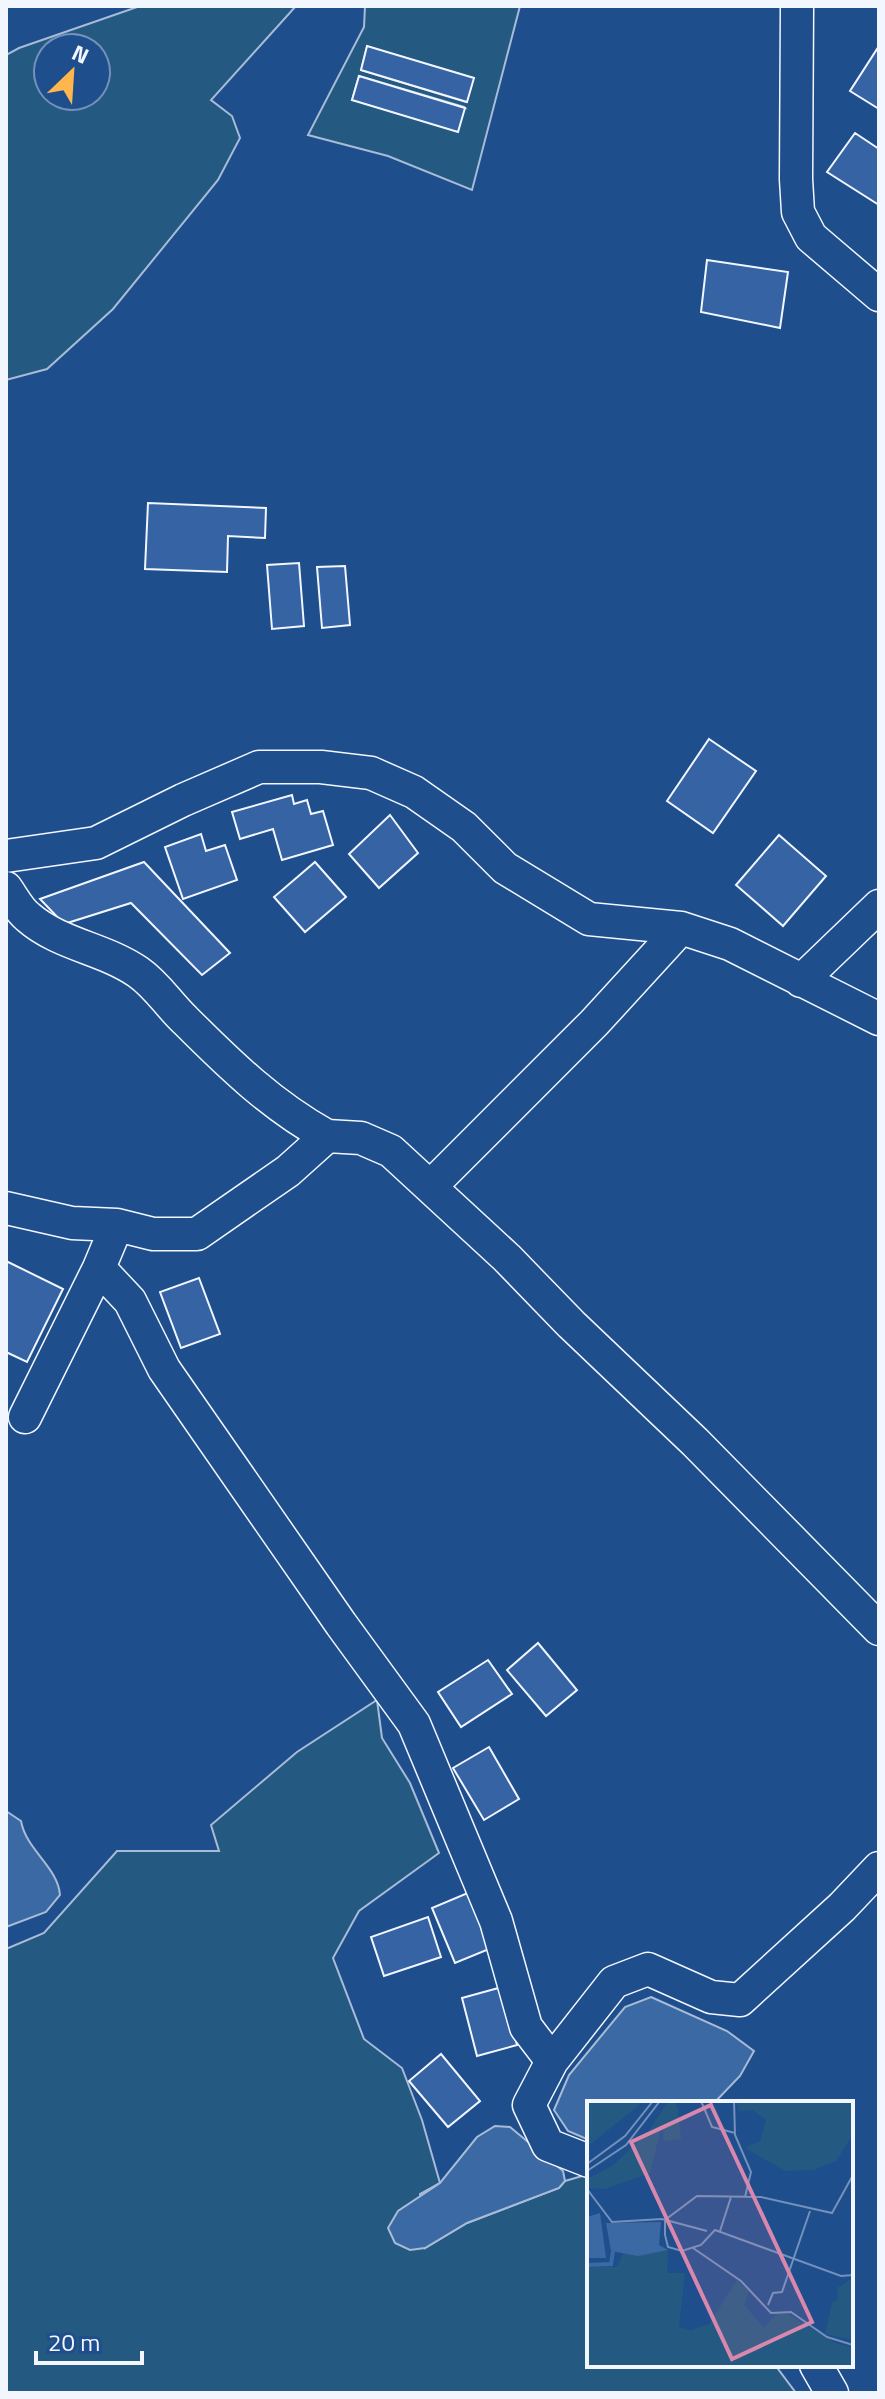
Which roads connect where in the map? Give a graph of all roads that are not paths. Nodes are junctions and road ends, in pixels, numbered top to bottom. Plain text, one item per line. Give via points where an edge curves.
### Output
1 (797, 6) edge
2 (879, 295) edge
3 (6, 856) edge
4 (6, 888) edge
5 (879, 906) edge
6 (681, 928) junction
7 (801, 981) junction
8 (879, 1019) edge
9 (327, 1136) junction
10 (430, 1187) junction
11 (6, 1208) edge
12 (117, 1225) junction
13 (99, 1268) junction
14 (25, 1417) dead end
15 (879, 1629) edge
16 (879, 1868) edge
17 (552, 2061) junction
18 (587, 2160) edge
19 (817, 2367) edge
20 (832, 2393) edge

1 - 2 street via 798,212 811,237
3 - 6 street via 96,843 259,767 321,767 371,773 414,792 464,827 505,868 589,919
4 - 9 street via 25,915 46,931 137,972 238,1073 294,1118
5 - 7 street
6 - 7 street via 730,944
6 - 10 street
7 - 8 street
9 - 10 street via 361,1138 391,1151
9 - 12 street via 288,1171 197,1234 153,1234
10 - 15 street via 695,1442
11 - 12 street via 72,1223
12 - 13 street
13 - 14 street
13 - 17 street via 130,1301 164,1369 414,1724 496,1921 526,2027
16 - 17 street via 740,2000 711,1997 648,1969 614,1982
17 - 18 street via 529,2105 548,2145
19 - 20 street

